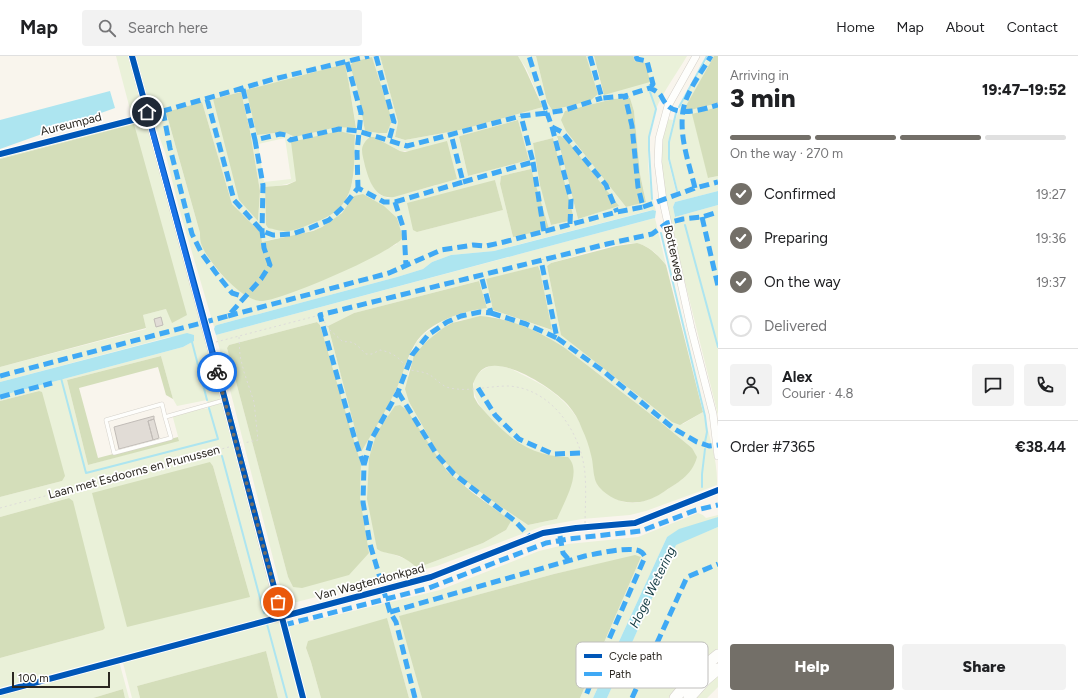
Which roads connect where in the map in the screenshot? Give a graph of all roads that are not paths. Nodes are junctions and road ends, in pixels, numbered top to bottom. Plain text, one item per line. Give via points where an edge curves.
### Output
1 (132, 56) edge
2 (696, 56) edge
3 (225, 400) junction
4 (165, 417) junction
5 (718, 456) edge
6 (281, 617) dead end
7 (718, 655) edge
8 (708, 663) edge
9 (718, 669) edge
10 (708, 677) edge
11 (683, 688) edge
12 (698, 688) edge
13 (675, 698) edge
14 (689, 698) edge

1 - 3 street
2 - 5 street, Botterweg via 668,106 659,139 658,162 663,201 713,414
3 - 4 lane
3 - 6 street
4 - 4 lane via 171,438 114,453 106,420 162,404
7 - 8 main road
9 - 10 main road
11 - 13 main road
12 - 14 main road

